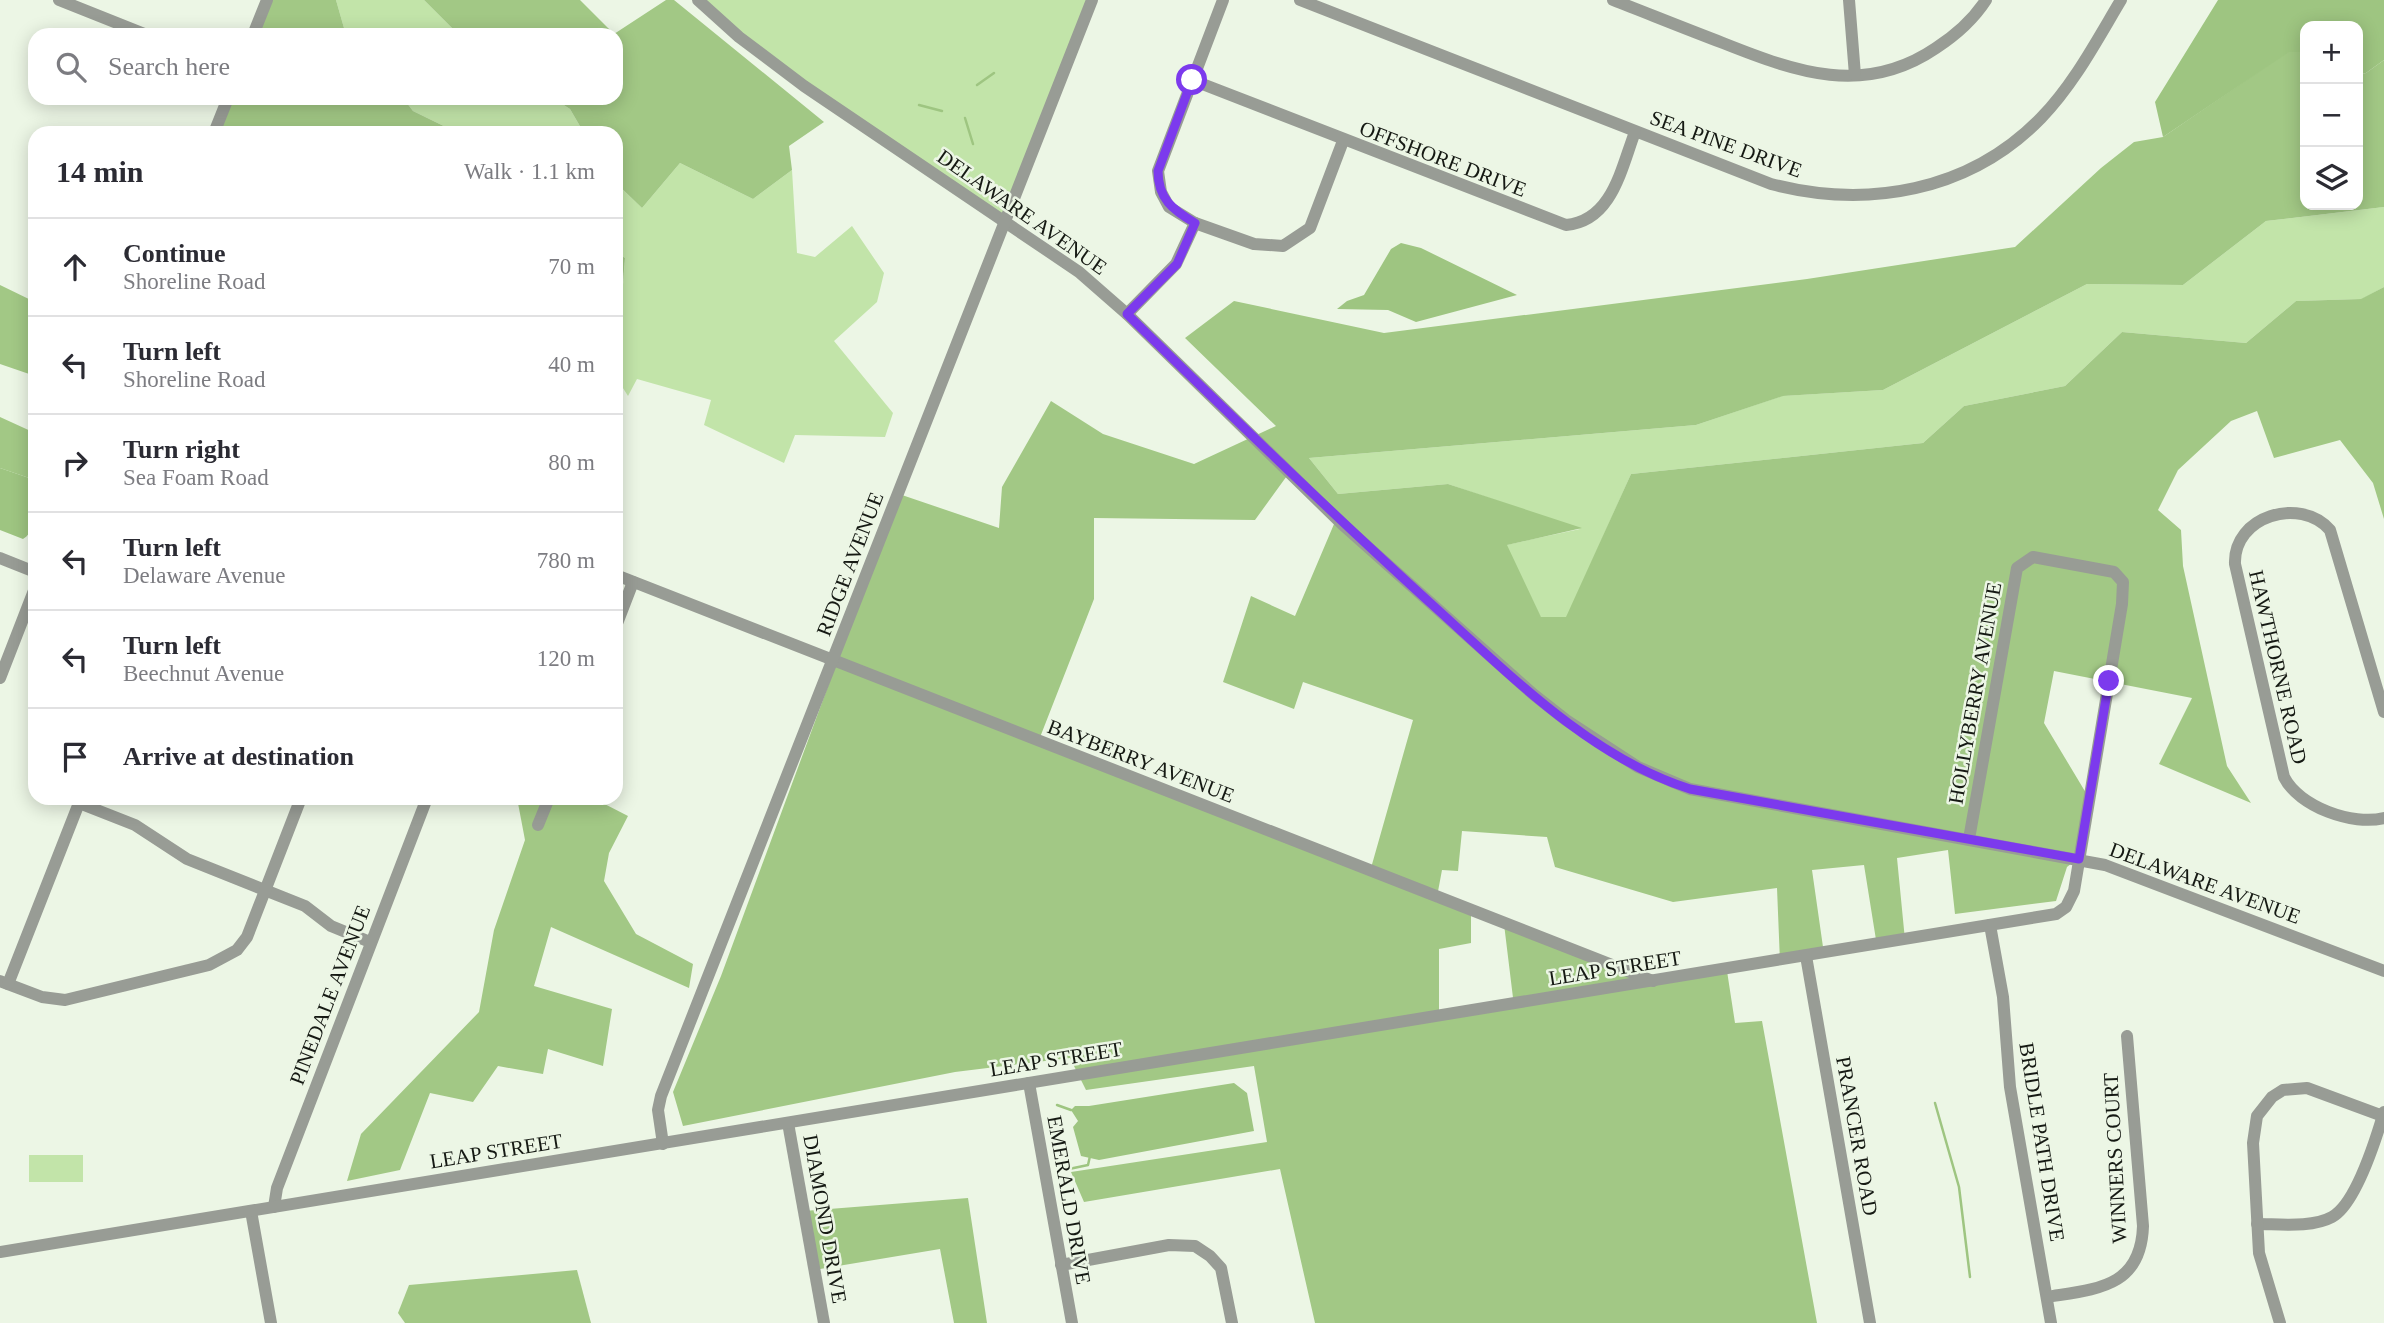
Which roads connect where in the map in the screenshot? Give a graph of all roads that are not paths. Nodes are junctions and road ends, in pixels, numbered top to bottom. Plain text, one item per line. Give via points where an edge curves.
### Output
1 (59, 0) edge
2 (267, 0) edge
3 (698, 0) edge
4 (1092, 0) edge
5 (1223, 0) edge
6 (1300, 0) edge
7 (1613, 0) edge
8 (1849, 0) edge
9 (1986, 0) edge
10 (2121, 0) edge
11 (129, 28) edge
12 (256, 28) edge
13 (1855, 75) junction
14 (1192, 80) junction
15 (225, 105) edge
16 (217, 126) edge
17 (1635, 132) junction
18 (1343, 141) junction
19 (1004, 220) junction
20 (1195, 223) junction
21 (1127, 314) junction
22 (0, 558) edge
23 (28, 569) edge
24 (623, 578) edge
25 (634, 582) junction
26 (28, 607) edge
27 (623, 609) edge
28 (833, 660) junction
29 (0, 678) edge
30 (2384, 712) edge
31 (78, 805) edge
32 (89, 805) edge
33 (298, 805) edge
34 (424, 805) edge
35 (546, 805) edge
36 (2384, 818) edge
37 (538, 825) dead end
38 (1969, 839) junction
39 (2079, 859) junction
40 (265, 890) junction
41 (1990, 925) junction
42 (370, 942) junction
43 (1806, 956) junction
44 (2384, 971) edge
45 (1653, 981) junction
46 (4, 983) edge
47 (2127, 1036) dead end
48 (1028, 1083) junction
49 (2384, 1114) edge
50 (788, 1123) junction
51 (663, 1144) junction
52 (274, 1208) junction
53 (251, 1211) junction
54 (2257, 1224) junction
55 (0, 1252) edge
56 (1061, 1265) junction
57 (2047, 1297) junction
58 (271, 1323) edge
59 (824, 1323) edge
60 (1072, 1323) edge
61 (1232, 1323) edge
62 (1870, 1323) edge
63 (2051, 1323) edge
64 (2280, 1323) edge

1 - 11 street
2 - 12 street
3 - 19 street, DELAWARE AVENUE via 745,43
4 - 19 street, RIDGE AVENUE
5 - 14 street
6 - 17 street, SEA PINE DRIVE
7 - 13 street via 1788,68
8 - 13 street
9 - 13 street via 1965,26 1928,53 1891,69
10 - 17 street, SEA PINE DRIVE via 2065,90 2040,119 2000,153 1922,188 1865,197 1802,192
14 - 18 street, OFFSHORE DRIVE
14 - 20 street via 1158,181 1169,207
15 - 16 street
17 - 18 street, OFFSHORE DRIVE via 1605,206 1586,221 1566,225
18 - 20 street via 1310,228 1283,246 1254,244
19 - 21 street, DELAWARE AVENUE via 1079,272
19 - 28 street, RIDGE AVENUE
20 - 21 street via 1177,264
21 - 38 street, DELAWARE AVENUE via 1317,500 1460,629 1566,720 1638,767 1690,789
22 - 23 street
24 - 25 street, BAYBERRY AVENUE
25 - 27 street
25 - 28 street, BAYBERRY AVENUE
26 - 29 street
28 - 45 street, BAYBERRY AVENUE
28 - 51 street, RIDGE AVENUE via 659,1101
30 - 36 street, HAWTHORNE ROAD via 2333,534 2308,513 2276,515 2249,527 2234,560 2284,777 2294,793 2309,802 2358,820
31 - 46 street
32 - 40 street via 138,826 187,859
33 - 40 street
34 - 42 street, PINEDALE AVENUE
35 - 37 street
38 - 39 street, DELAWARE AVENUE
38 - 39 street, HOLLYBERRY AVENUE via 2017,568 2028,558 2096,567 2114,572 2124,588
39 - 41 street, LEAP STREET via 2072,897 2063,909
39 - 44 street, DELAWARE AVENUE via 2181,892
40 - 42 street
40 - 46 street via 245,941 215,963 65,1000
41 - 43 street, LEAP STREET
41 - 57 street, BRIDLE PATH DRIVE via 2003,997 2010,1087
42 - 52 street, PINEDALE AVENUE via 277,1188
43 - 45 street, LEAP STREET
43 - 62 street, PRANCER ROAD
45 - 48 street, LEAP STREET
47 - 57 street, WINNERS COURT via 2141,1248 2128,1272 2112,1283
48 - 50 street, LEAP STREET
48 - 56 street, EMERALD DRIVE
49 - 54 street via 2353,1193 2342,1209 2316,1222
49 - 54 street via 2307,1088 2283,1090 2272,1097 2262,1107 2254,1129
50 - 51 street, LEAP STREET
50 - 59 street, DIAMOND DRIVE
51 - 52 street, LEAP STREET
52 - 53 street, LEAP STREET
53 - 55 street, LEAP STREET
53 - 58 street
54 - 64 street via 2261,1264
56 - 60 street, EMERALD DRIVE
56 - 61 street via 1169,1245 1195,1246 1221,1268
57 - 63 street, BRIDLE PATH DRIVE

